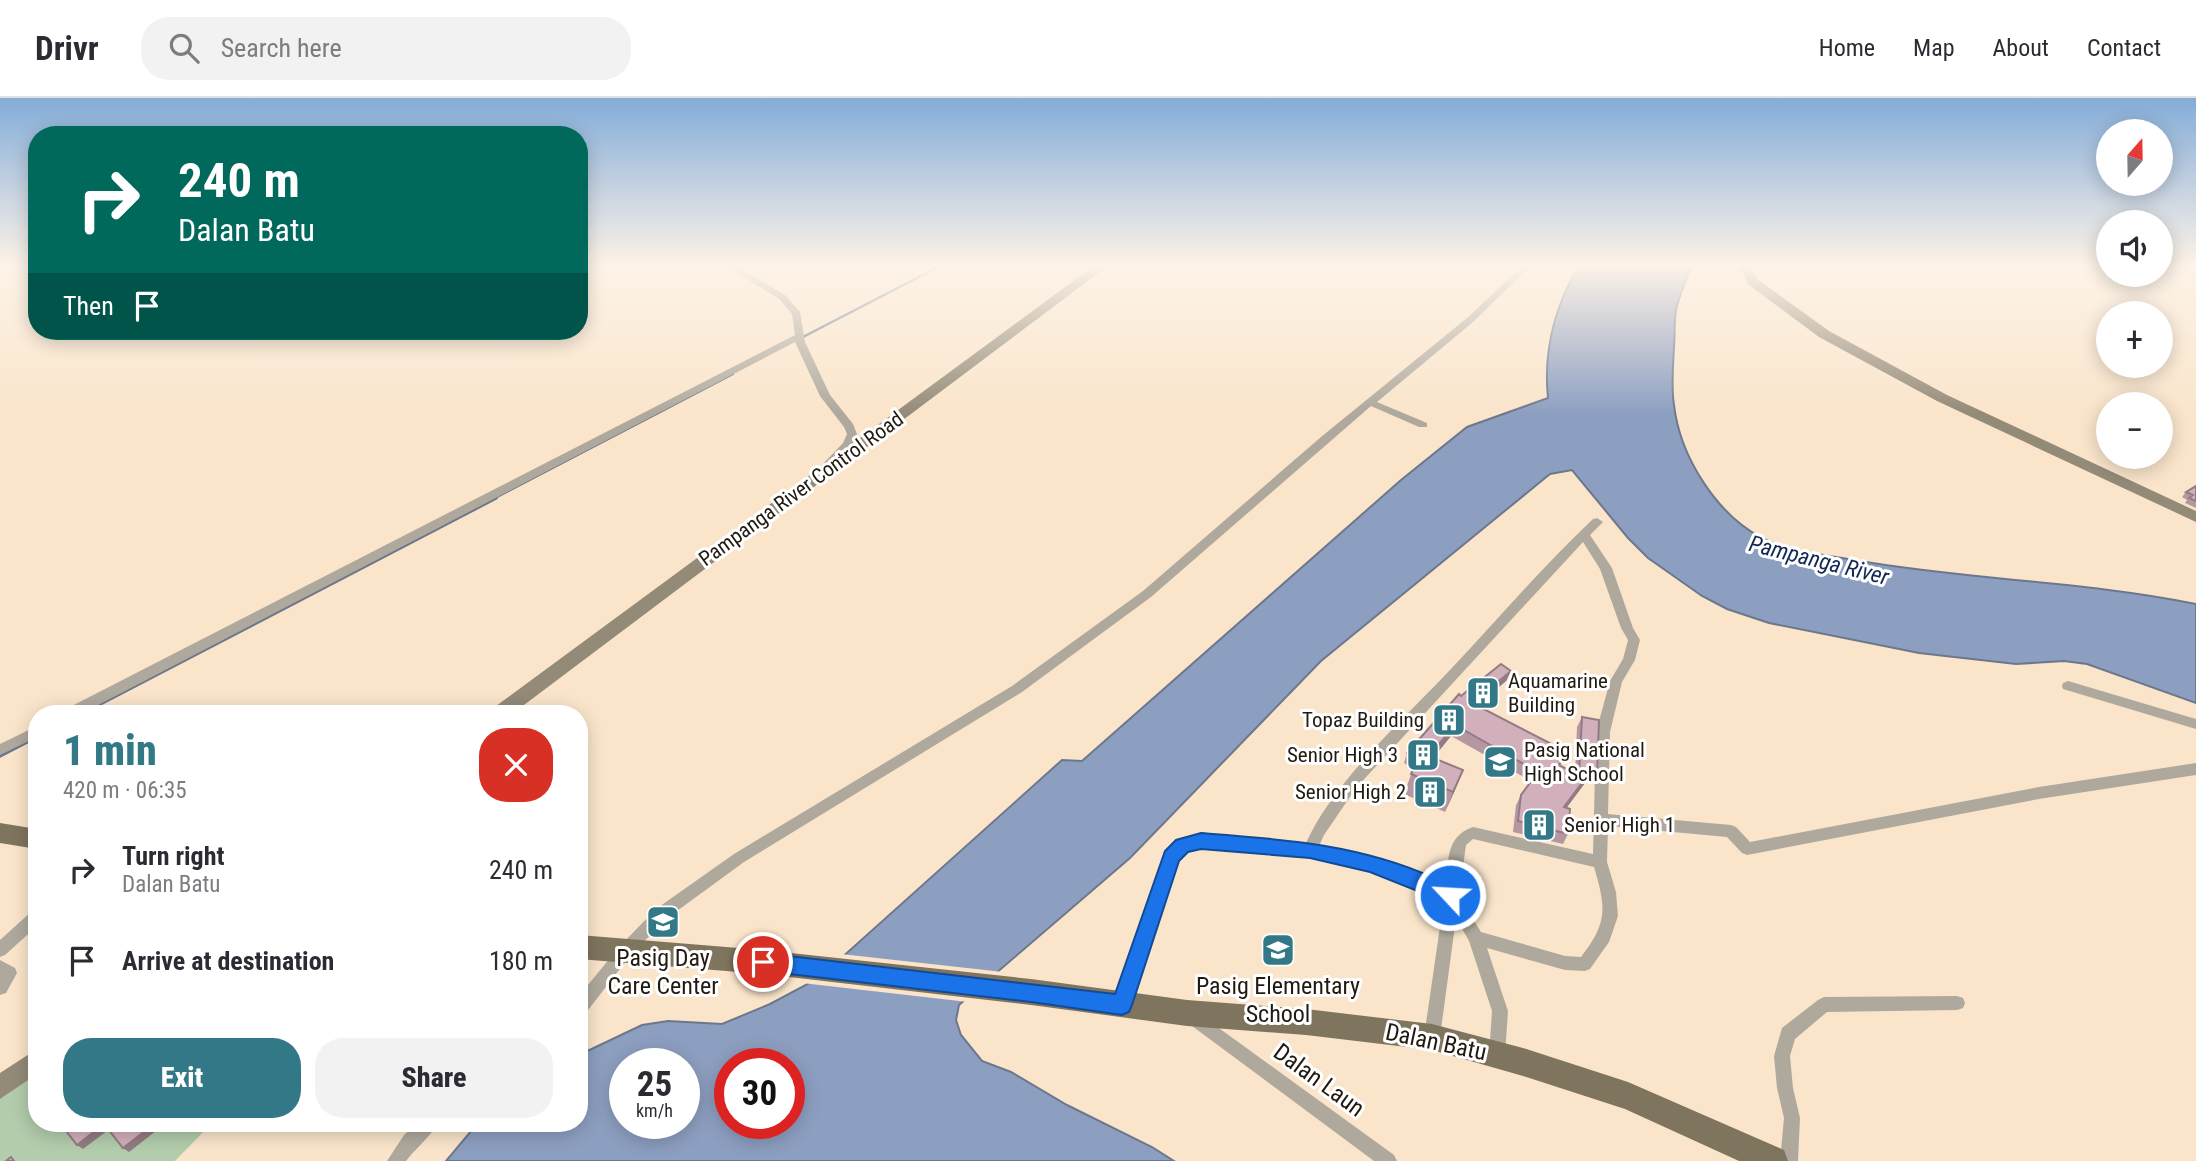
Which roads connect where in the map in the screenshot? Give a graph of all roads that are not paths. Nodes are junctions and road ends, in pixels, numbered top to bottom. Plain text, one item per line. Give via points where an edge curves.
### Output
1 (797, 315) edge
2 (1037, 315) edge
3 (1476, 315) edge
4 (1798, 315) edge
5 (800, 339) junction
6 (1369, 402) junction
7 (1423, 425) dead end
8 (817, 479) junction
9 (2196, 517) edge
10 (1597, 522) dead end
11 (1584, 536) junction
12 (2068, 686) dead end
13 (87, 705) edge
14 (511, 705) edge
15 (2196, 723) edge
16 (28, 736) edge
17 (0, 750) edge
18 (2196, 769) edge
19 (1601, 820) junction
20 (0, 833) edge
21 (28, 838) edge
22 (1310, 850) junction
23 (1600, 862) junction
24 (1450, 895) junction
25 (28, 924) edge
26 (1476, 938) junction
27 (588, 948) edge
28 (0, 950) edge
29 (624, 952) junction
30 (0, 967) edge
31 (0, 988) edge
32 (588, 998) edge
33 (1957, 1003) dead end
34 (1122, 1005) junction
35 (1187, 1013) junction
36 (1432, 1037) junction
37 (1497, 1055) junction
38 (28, 1067) edge
39 (0, 1087) edge
40 (420, 1132) edge
41 (397, 1161) edge
42 (1388, 1161) edge
43 (1773, 1161) edge
44 (1789, 1161) edge

1 - 5 street
2 - 8 main road, Pampanga River Control Road
3 - 6 street
4 - 9 main road via 1824,334 1942,398
5 - 8 street via 825,396 852,434
5 - 13 street
6 - 7 street
6 - 29 street via 1125,610 1017,689 739,858 660,914
8 - 14 main road, Pampanga River Control Road
10 - 11 street
11 - 19 street via 1606,568 1634,640 1616,681 1604,732
11 - 22 street via 1350,784
12 - 15 street
16 - 17 street
18 - 19 street via 2039,793 1747,849 1731,831
19 - 23 street
20 - 21 main road
22 - 24 street via 1370,863
22 - 34 street via 1201,841 1182,846 1171,856
23 - 24 street via 1473,833 1459,844
23 - 26 street via 1612,921 1585,964 1565,963
24 - 26 street
24 - 36 street
25 - 28 street
26 - 37 street via 1500,1011
27 - 29 main road, Dalan Batu
29 - 32 street
29 - 34 main road, Dalan Batu via 763,962
30 - 31 street via 9,974
33 - 44 street via 1824,1005 1788,1034 1782,1056 1792,1118
34 - 35 main road, Dalan Batu
35 - 36 main road, Dalan Batu
35 - 42 street, Dalan Laun
36 - 37 main road, Dalan Batu
37 - 43 main road, Dalan Batu via 1628,1096
38 - 39 main road
40 - 41 street

